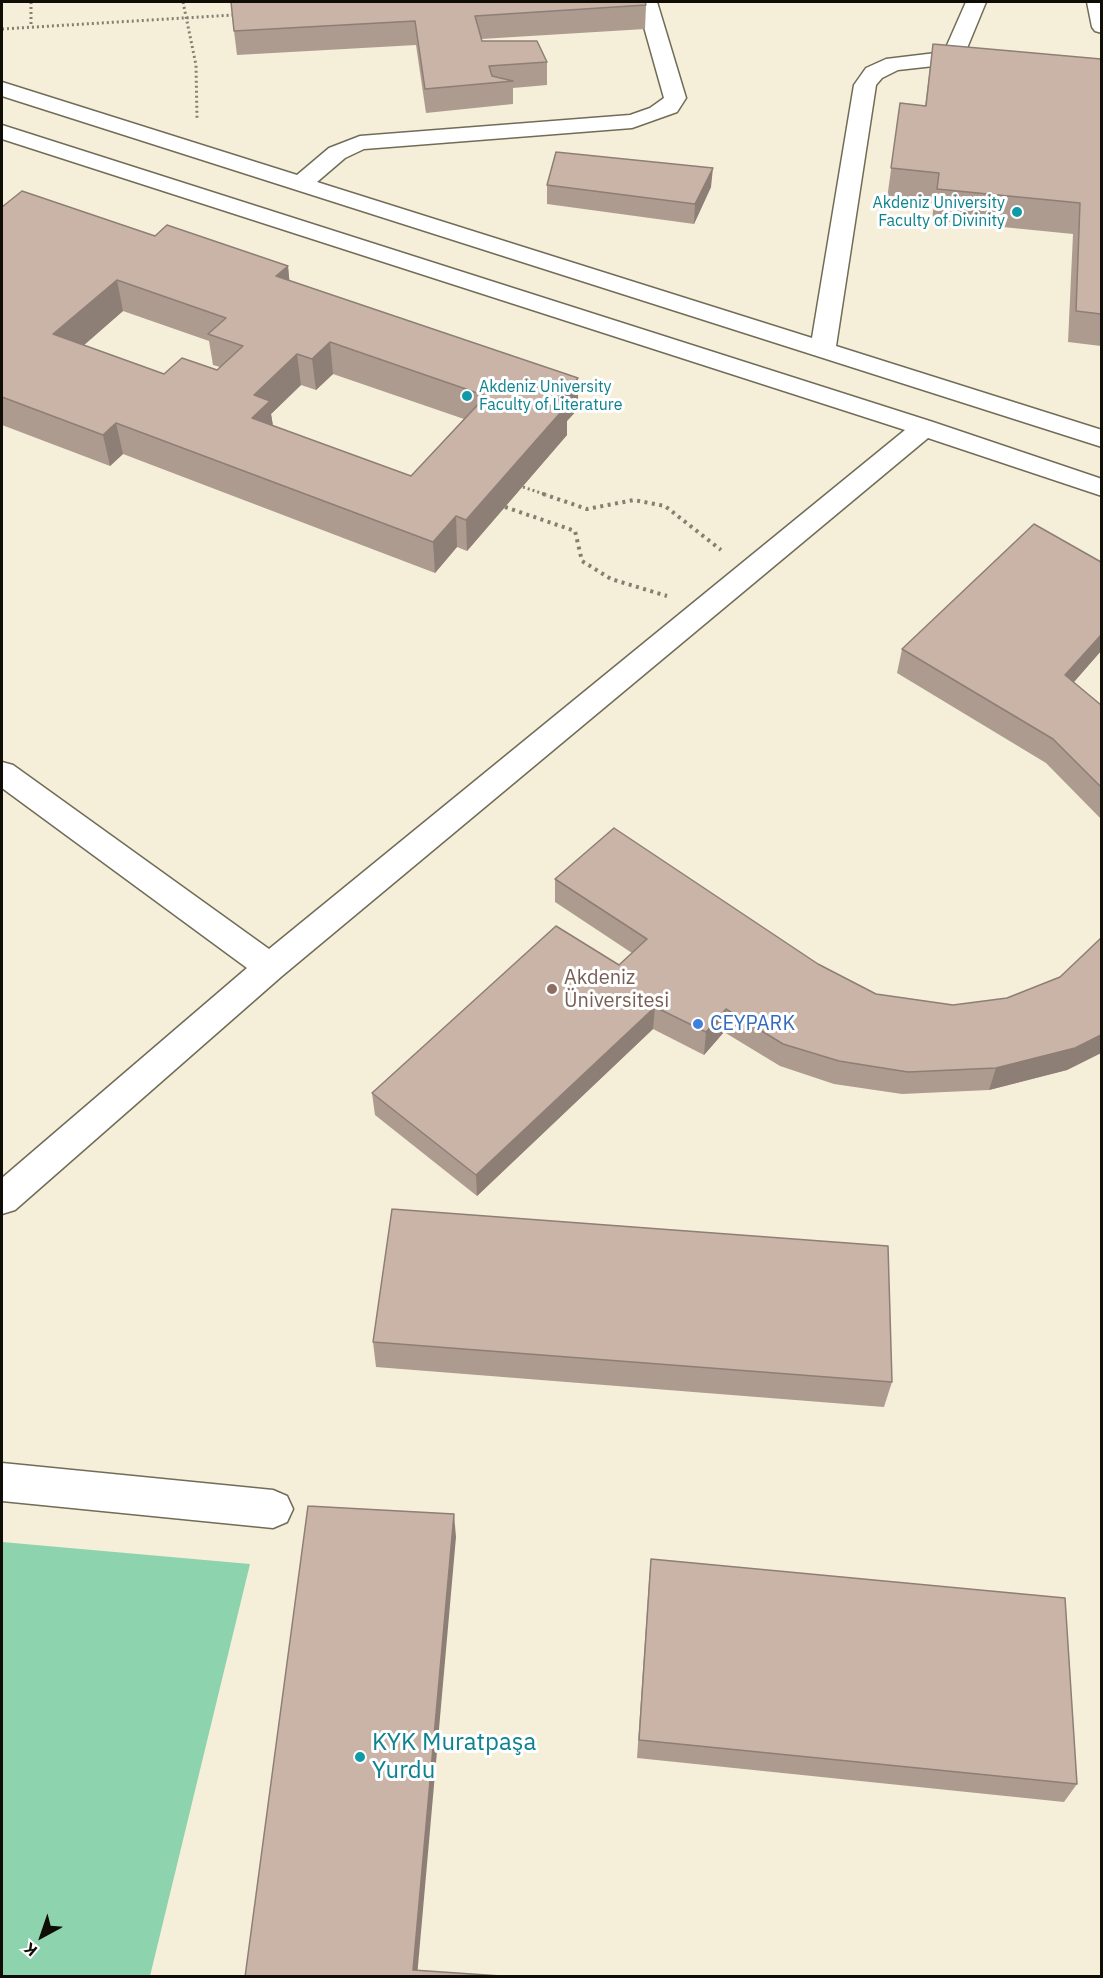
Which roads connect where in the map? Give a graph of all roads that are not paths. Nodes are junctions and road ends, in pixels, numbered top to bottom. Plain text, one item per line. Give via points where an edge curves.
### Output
1 (647, 2) edge
2 (976, 2) edge
3 (1097, 2) edge
4 (1101, 27) edge
5 (952, 58) junction
6 (998, 62) edge
7 (2, 89) edge
8 (2, 132) edge
9 (302, 183) junction
10 (823, 348) junction
11 (924, 428) junction
12 (1101, 439) edge
13 (1101, 488) edge
14 (2, 773) edge
15 (270, 967) junction
16 (2, 1199) edge
17 (2, 1482) edge
18 (273, 1509) dead end

1 - 9 street via 675,98 658,113 632,121 360,143 337,153
2 - 5 street
3 - 4 street
5 - 6 street
5 - 10 street via 894,64 874,73 865,86
7 - 9 street
8 - 11 street
9 - 10 street
10 - 12 street
11 - 13 street
11 - 15 street
14 - 15 street
15 - 16 street
17 - 18 street

